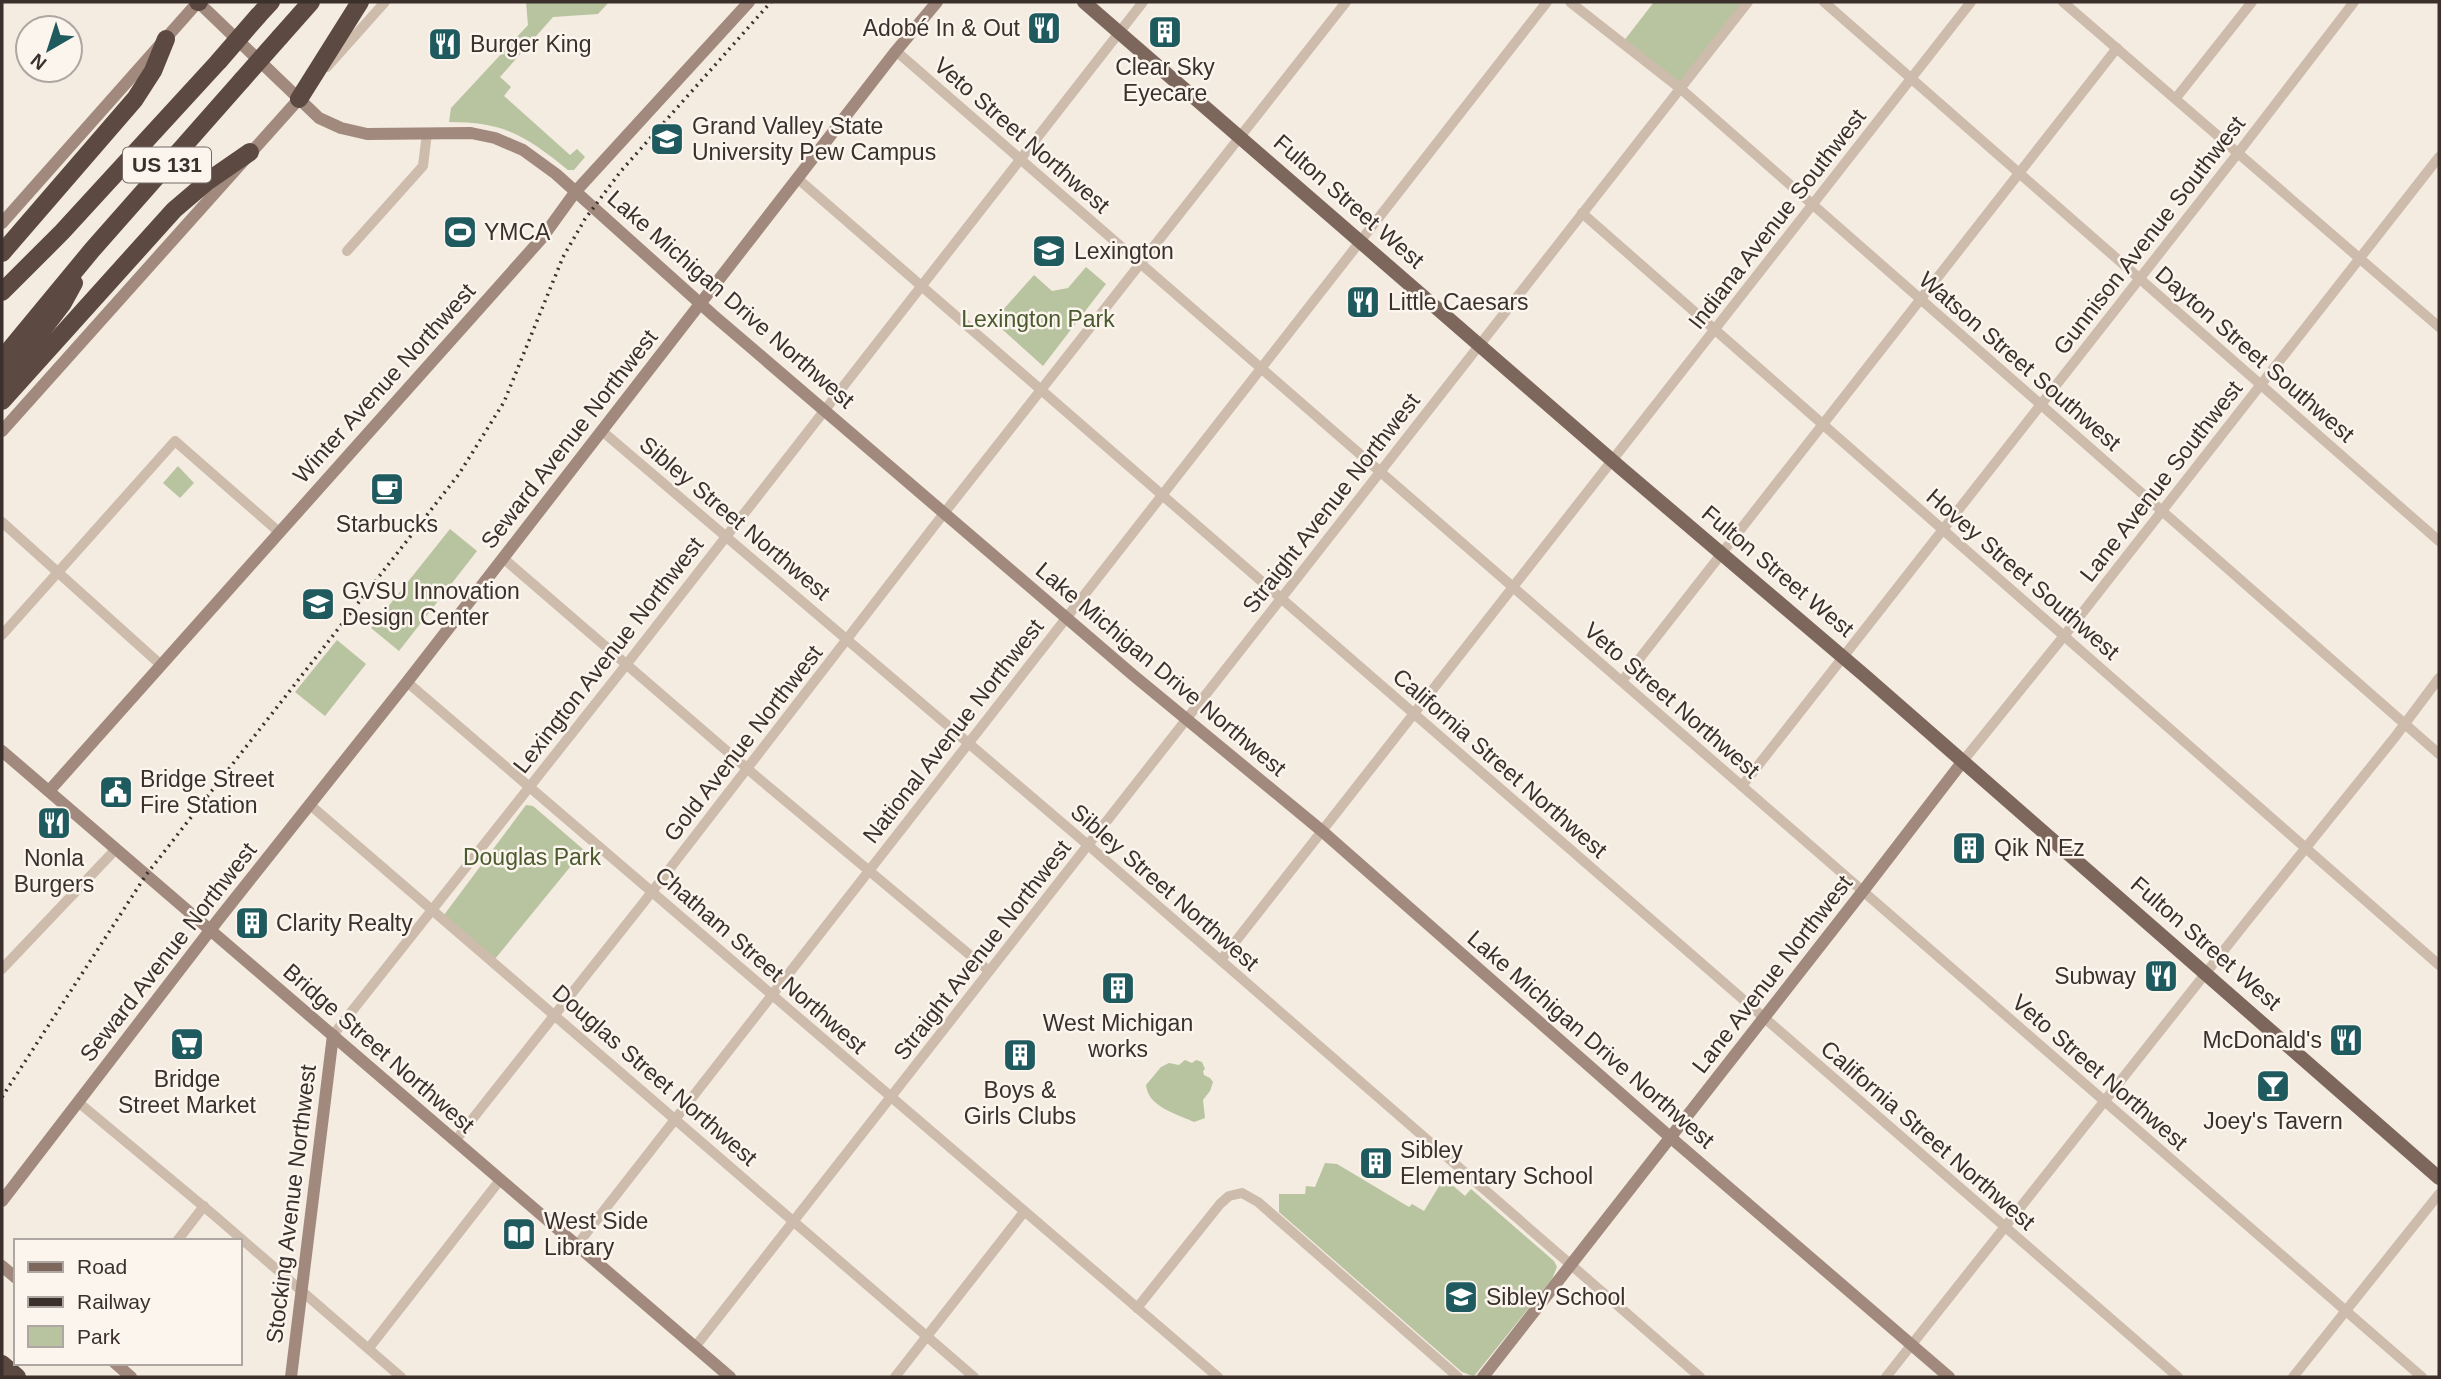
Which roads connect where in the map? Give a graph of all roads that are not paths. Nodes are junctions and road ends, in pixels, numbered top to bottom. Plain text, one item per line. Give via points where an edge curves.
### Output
1 (198, 2) edge
2 (271, 2) edge
3 (311, 2) edge
4 (360, 2) edge
5 (386, 2) edge
6 (749, 2) edge
7 (937, 2) edge
8 (1084, 2) edge
9 (1143, 2) edge
10 (1346, 2) edge
11 (1547, 2) edge
12 (1570, 2) edge
13 (1748, 2) edge
14 (1824, 2) edge
15 (1971, 2) edge
16 (2063, 2) edge
17 (2252, 2) edge
18 (2354, 2) edge
19 (1119, 32) junction
20 (166, 39) junction
21 (2117, 48) junction
22 (897, 51) junction
23 (1912, 77) junction
24 (1681, 89) junction
25 (2176, 98) junction
26 (299, 99) junction
27 (427, 133) junction
28 (1241, 136) junction
29 (250, 152) junction
30 (2238, 153) junction
31 (2439, 157) edge
32 (1021, 159) junction
33 (2019, 174) junction
34 (797, 178) junction
35 (576, 191) junction
36 (1812, 204) junction
37 (1582, 213) junction
38 (2, 223) edge
39 (62, 232) junction
40 (1361, 241) junction
41 (92, 250) junction
42 (347, 251) dead end
43 (2, 253) edge
44 (2359, 257) junction
45 (1141, 263) junction
46 (2, 276) edge
47 (2140, 279) junction
48 (922, 287) junction
49 (2, 292) edge
50 (1920, 300) junction
51 (701, 305) junction
52 (2439, 327) edge
53 (1715, 330) junction
54 (1479, 345) junction
55 (2, 359) edge
56 (1260, 367) junction
57 (2, 383) edge
58 (2260, 385) junction
59 (1042, 391) junction
60 (2, 401) edge
61 (2040, 404) junction
62 (825, 410) junction
63 (1823, 424) junction
64 (2, 431) edge
65 (601, 431) junction
66 (1613, 460) junction
67 (1380, 471) junction
68 (1161, 494) junction
69 (2162, 510) junction
70 (945, 512) junction
71 (2, 522) edge
72 (1944, 530) junction
73 (279, 532) junction
74 (726, 535) junction
75 (2439, 541) edge
76 (1723, 553) junction
77 (503, 558) junction
78 (58, 574) junction
79 (1513, 587) junction
80 (1281, 599) junction
81 (1066, 617) junction
82 (2, 635) edge
83 (2064, 636) junction
84 (847, 639) junction
85 (1844, 657) junction
86 (161, 664) junction
87 (626, 665) junction
88 (2439, 678) edge
89 (1622, 681) junction
90 (407, 682) junction
91 (1413, 713) junction
92 (1187, 719) junction
93 (2404, 723) junction
94 (968, 743) junction
95 (2, 751) edge
96 (2439, 754) edge
97 (1963, 761) junction
98 (747, 768) junction
99 (1742, 786) junction
100 (529, 787) junction
101 (49, 791) junction
102 (309, 804) junction
103 (1322, 831) junction
104 (1088, 845) junction
105 (2305, 848) junction
106 (116, 849) junction
107 (869, 871) junction
108 (1863, 891) junction
109 (652, 892) junction
110 (433, 909) junction
111 (210, 930) junction
112 (1221, 960) junction
113 (2439, 965) edge
114 (2, 969) edge
115 (989, 971) junction
116 (2206, 973) junction
117 (773, 996) junction
118 (554, 1014) junction
119 (1763, 1017) junction
120 (333, 1035) junction
121 (890, 1097) junction
122 (2104, 1100) junction
123 (78, 1101) junction
124 (675, 1119) junction
125 (1670, 1137) junction
126 (454, 1141) junction
127 (2439, 1178) edge
128 (499, 1180) junction
129 (2439, 1194) edge
130 (2, 1201) edge
131 (204, 1206) junction
132 (1024, 1212) junction
133 (794, 1221) junction
134 (2004, 1227) junction
135 (179, 1239) edge
136 (577, 1245) junction
137 (1571, 1265) junction
138 (303, 1291) junction
139 (1137, 1308) junction
140 (2346, 1311) junction
141 (926, 1336) junction
142 (1912, 1346) junction
143 (695, 1347) junction
144 (369, 1348) junction
145 (2, 1364) edge
146 (117, 1365) edge
147 (1688, 1373) edge
148 (17, 1377) edge
149 (131, 1377) edge
150 (291, 1377) edge
151 (401, 1377) edge
152 (730, 1377) edge
153 (895, 1377) edge
154 (974, 1377) edge
155 (1218, 1377) edge
156 (1458, 1377) edge
157 (1483, 1377) edge
158 (1700, 1377) edge
159 (1886, 1377) edge
160 (1949, 1377) edge
161 (2178, 1377) edge
162 (2293, 1377) edge
163 (2422, 1377) edge

1 - 20 street
1 - 26 street, Lake Michigan Drive Northwest
2 - 39 highway, US 131, bridge
3 - 41 highway, US 131, bridge
4 - 26 highway
5 - 26 street
6 - 35 street, Winter Avenue Northwest
7 - 22 street, Seward Avenue Northwest
8 - 19 main road, Fulton Street West
9 - 19 street, Lexington Avenue Northwest
10 - 28 street, Gold Avenue Northwest
11 - 40 street, National Avenue Northwest
12 - 24 street, Watson Street Southwest
13 - 24 street, Straight Avenue Northwest
14 - 23 street, Dayton Street Southwest
15 - 23 street, Indiana Avenue Southwest
16 - 21 street
17 - 25 street
18 - 30 street, Gunnison Avenue Southwest
19 - 28 main road, Fulton Street West
19 - 32 street, Lexington Avenue Northwest
20 - 38 street
20 - 43 highway via 135,99
21 - 25 street
21 - 33 street
22 - 32 street, Veto Street Northwest
22 - 34 street, Seward Avenue Northwest
23 - 33 street, Dayton Street Southwest
23 - 36 street, Indiana Avenue Southwest
24 - 36 street, Watson Street Southwest
24 - 37 street, Straight Avenue Northwest
25 - 30 street
26 - 27 street, Lake Michigan Drive Northwest via 319,118 341,128 367,134
26 - 29 street
27 - 35 street, Lake Michigan Drive Northwest via 471,133 514,145
27 - 42 street via 423,166
28 - 40 main road, Fulton Street West
28 - 45 street, Gold Avenue Northwest
29 - 60 highway via 174,210
29 - 64 street
30 - 44 street
30 - 47 street, Gunnison Avenue Southwest
31 - 44 street, Lane Avenue Southwest
32 - 45 street, Veto Street Northwest
32 - 48 street, Lexington Avenue Northwest
33 - 47 street, Dayton Street Southwest
33 - 50 street
34 - 48 street, California Street Northwest
34 - 51 street, Seward Avenue Northwest
35 - 51 street, Lake Michigan Drive Northwest
35 - 73 street, Winter Avenue Northwest via 542,238
36 - 50 street, Watson Street Southwest
36 - 53 street, Indiana Avenue Southwest
37 - 53 street, Hovey Street Southwest
37 - 54 street, Straight Avenue Northwest
39 - 46 highway
39 - 49 highway, US 131
40 - 54 main road, Fulton Street West
40 - 56 street, National Avenue Northwest
41 - 55 highway, US 131
41 - 57 highway via 64,303
44 - 52 street
44 - 58 street, Lane Avenue Southwest
45 - 56 street, Veto Street Northwest
45 - 59 street, Gold Avenue Northwest
47 - 58 street, Dayton Street Southwest
47 - 61 street, Gunnison Avenue Southwest
48 - 59 street, California Street Northwest
48 - 62 street, Lexington Avenue Northwest
50 - 61 street, Watson Street Southwest
50 - 63 street
51 - 62 street, Lake Michigan Drive Northwest
51 - 65 street, Seward Avenue Northwest
53 - 63 street, Hovey Street Southwest
53 - 66 street, Indiana Avenue Southwest
54 - 66 main road, Fulton Street West
54 - 67 street, Straight Avenue Northwest
56 - 67 street, Veto Street Northwest
56 - 68 street, National Avenue Northwest
58 - 69 street, Lane Avenue Southwest
58 - 75 street, Dayton Street Southwest
59 - 68 street, California Street Northwest
59 - 70 street, Gold Avenue Northwest
61 - 69 street, Watson Street Southwest
61 - 72 street, Gunnison Avenue Southwest
62 - 70 street, Lake Michigan Drive Northwest
62 - 74 street, Lexington Avenue Northwest
63 - 72 street, Hovey Street Southwest
63 - 76 street
65 - 74 street, Sibley Street Northwest
65 - 77 street, Seward Avenue Northwest
66 - 76 main road, Fulton Street West
66 - 79 street, Indiana Avenue Southwest
67 - 79 street, Veto Street Northwest
67 - 80 street, Straight Avenue Northwest
68 - 80 street, California Street Northwest
68 - 81 street, National Avenue Northwest
69 - 83 street, Lane Avenue Southwest
69 - 93 street, Watson Street Southwest
70 - 81 street, Lake Michigan Drive Northwest
70 - 84 street, Gold Avenue Northwest
71 - 78 street
72 - 83 street, Hovey Street Southwest
72 - 85 street, Gunnison Avenue Southwest
73 - 78 street via 175,441
73 - 86 street, Winter Avenue Northwest
74 - 84 street, Sibley Street Northwest
74 - 87 street, Lexington Avenue Northwest
76 - 85 main road, Fulton Street West
76 - 89 street
77 - 87 street
77 - 90 street, Seward Avenue Northwest
78 - 82 street
78 - 86 street
79 - 89 street, Veto Street Northwest
79 - 91 street, Indiana Avenue Southwest
80 - 91 street, California Street Northwest
80 - 92 street, Straight Avenue Northwest
81 - 92 street, Lake Michigan Drive Northwest
81 - 94 street, National Avenue Northwest
83 - 97 street, Lane Avenue Southwest
83 - 105 street, Hovey Street Southwest
84 - 94 street, Sibley Street Northwest
84 - 98 street, Gold Avenue Northwest
85 - 97 main road, Fulton Street West
85 - 99 street, Gunnison Avenue Southwest
86 - 101 street, Winter Avenue Northwest
87 - 98 street
87 - 100 street, Lexington Avenue Northwest
88 - 93 street
89 - 99 street, Veto Street Northwest
90 - 100 street, Chatham Street Northwest
90 - 102 street, Seward Avenue Northwest
91 - 103 street, Indiana Avenue Southwest
91 - 119 street, California Street Northwest
92 - 103 street, Lake Michigan Drive Northwest
92 - 104 street, Straight Avenue Northwest
93 - 96 street, Watson Street Southwest
93 - 105 street
94 - 104 street, Sibley Street Northwest
94 - 107 street, National Avenue Northwest
95 - 101 street, Bridge Street Northwest
97 - 108 street, Lane Avenue Northwest
97 - 116 main road, Fulton Street West
98 - 107 street
98 - 109 street, Gold Avenue Northwest
99 - 108 street, Veto Street Northwest
100 - 109 street, Chatham Street Northwest
100 - 110 street, Lexington Avenue Northwest
101 - 106 street, Bridge Street Northwest
102 - 110 street, Douglas Street Northwest
102 - 111 street, Seward Avenue Northwest
103 - 112 street, Indiana Avenue Southwest
103 - 125 street, Lake Michigan Drive Northwest
104 - 112 street, Sibley Street Northwest
104 - 115 street, Straight Avenue Northwest
105 - 113 street, Hovey Street Southwest
105 - 116 street
106 - 111 street, Bridge Street Northwest
106 - 114 street
107 - 115 street
107 - 117 street, National Avenue Northwest
108 - 119 street, Lane Avenue Northwest
108 - 122 street, Veto Street Northwest
109 - 117 street, Chatham Street Northwest
109 - 118 street, Gold Avenue Northwest
110 - 118 street, Douglas Street Northwest
110 - 120 street, Lexington Avenue Northwest
111 - 120 street, Bridge Street Northwest
111 - 123 street, Seward Avenue Northwest
112 - 137 street, Sibley Street Northwest
115 - 121 street, Straight Avenue Northwest
116 - 122 street
116 - 127 main road, Fulton Street West
117 - 121 street, Chatham Street Northwest
117 - 124 street, National Avenue Northwest
118 - 124 street, Douglas Street Northwest
118 - 126 street, Gold Avenue Northwest
119 - 125 street, Lane Avenue Northwest
119 - 134 street, California Street Northwest
120 - 126 street, Bridge Street Northwest
120 - 138 street, Stocking Avenue Northwest
121 - 132 street, Chatham Street Northwest
121 - 133 street, Straight Avenue Northwest
122 - 134 street
122 - 140 street, Veto Street Northwest
123 - 130 street, Seward Avenue Northwest
123 - 131 street
124 - 133 street, Douglas Street Northwest
124 - 136 street, National Avenue Northwest
125 - 137 street, Lane Avenue Northwest
125 - 142 street, Lake Michigan Drive Northwest
126 - 128 street, Bridge Street Northwest
128 - 136 street, Bridge Street Northwest
128 - 144 street
129 - 140 street
131 - 135 street
131 - 138 street
132 - 139 street, Chatham Street Northwest
132 - 141 street
133 - 141 street, Douglas Street Northwest
133 - 143 street, Straight Avenue Northwest
134 - 142 street
134 - 161 street, California Street Northwest
136 - 143 street, Bridge Street Northwest
137 - 147 street, Sibley Street Northwest
137 - 157 street, Lane Avenue Northwest
138 - 144 street
138 - 150 street, Stocking Avenue Northwest
139 - 155 street, Chatham Street Northwest
139 - 156 street via 1220,1205 1229,1196 1242,1193 1258,1202
140 - 162 street
140 - 163 street, Veto Street Northwest
141 - 153 street
141 - 154 street, Douglas Street Northwest
142 - 159 street
142 - 160 street, Lake Michigan Drive Northwest
143 - 152 street, Bridge Street Northwest
144 - 151 street
145 - 148 highway
146 - 149 street
147 - 158 street, Sibley Street Northwest

